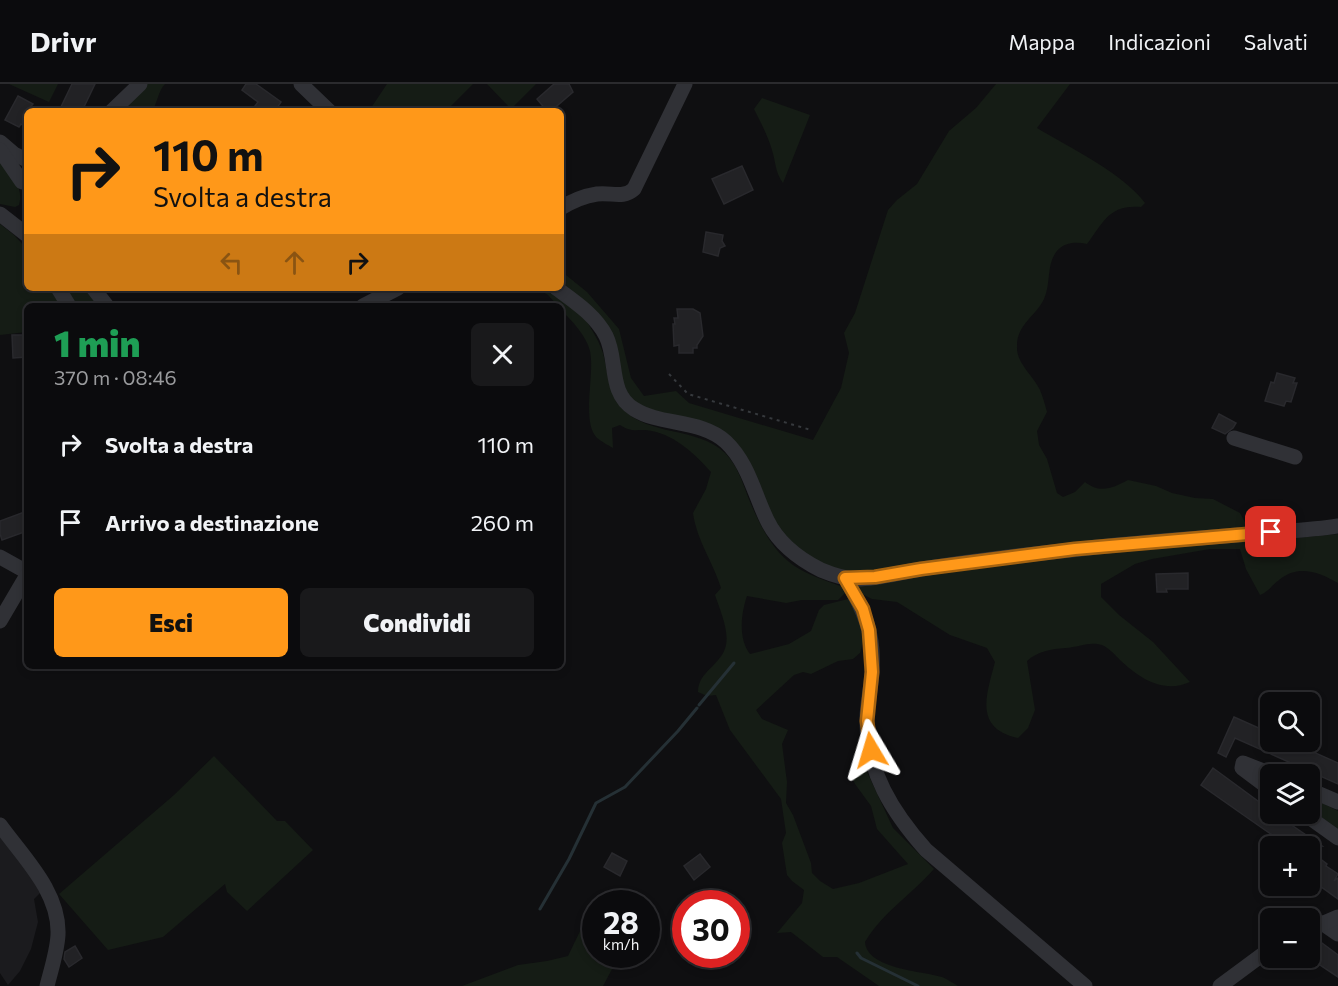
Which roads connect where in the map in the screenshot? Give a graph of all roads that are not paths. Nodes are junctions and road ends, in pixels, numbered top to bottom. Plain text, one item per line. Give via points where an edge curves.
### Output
1 (140, 84) edge
2 (300, 84) edge
3 (685, 84) edge
4 (115, 108) edge
5 (325, 108) edge
6 (0, 142) edge
7 (0, 150) edge
8 (24, 159) edge
9 (24, 183) edge
10 (564, 207) edge
11 (95, 291) edge
12 (392, 291) edge
13 (560, 291) edge
14 (105, 303) edge
15 (369, 303) edge
16 (1234, 438) dead end
17 (1295, 457) dead end
18 (1338, 526) edge
19 (0, 557) edge
20 (24, 572) edge
21 (845, 578) junction
22 (24, 579) edge
23 (0, 621) edge
24 (1260, 770) edge
25 (1260, 782) edge
26 (1320, 794) edge
27 (1338, 802) edge
28 (1318, 824) edge
29 (0, 825) edge
30 (1338, 838) edge
31 (1338, 917) edge
32 (1320, 924) edge
33 (1320, 927) edge
34 (1338, 934) edge
35 (1260, 957) edge
36 (47, 986) edge
37 (1085, 986) edge
38 (1220, 986) edge

1 - 4 street
2 - 5 street
3 - 10 street via 632,191 590,196
6 - 8 street
7 - 9 street
11 - 14 street
12 - 15 street
13 - 21 street via 597,322 607,338 616,385 623,399 633,409 698,427 724,440 743,464 767,520 783,542 804,561
16 - 17 street
18 - 21 street via 1075,549
19 - 20 street
21 - 37 street via 863,609 869,630 872,672 867,721 879,780 890,803 926,850
22 - 23 street
24 - 25 street via 1243,763 1242,768
26 - 27 street
28 - 30 street
29 - 36 street via 49,891 58,935
31 - 32 street
33 - 34 street
35 - 38 street

